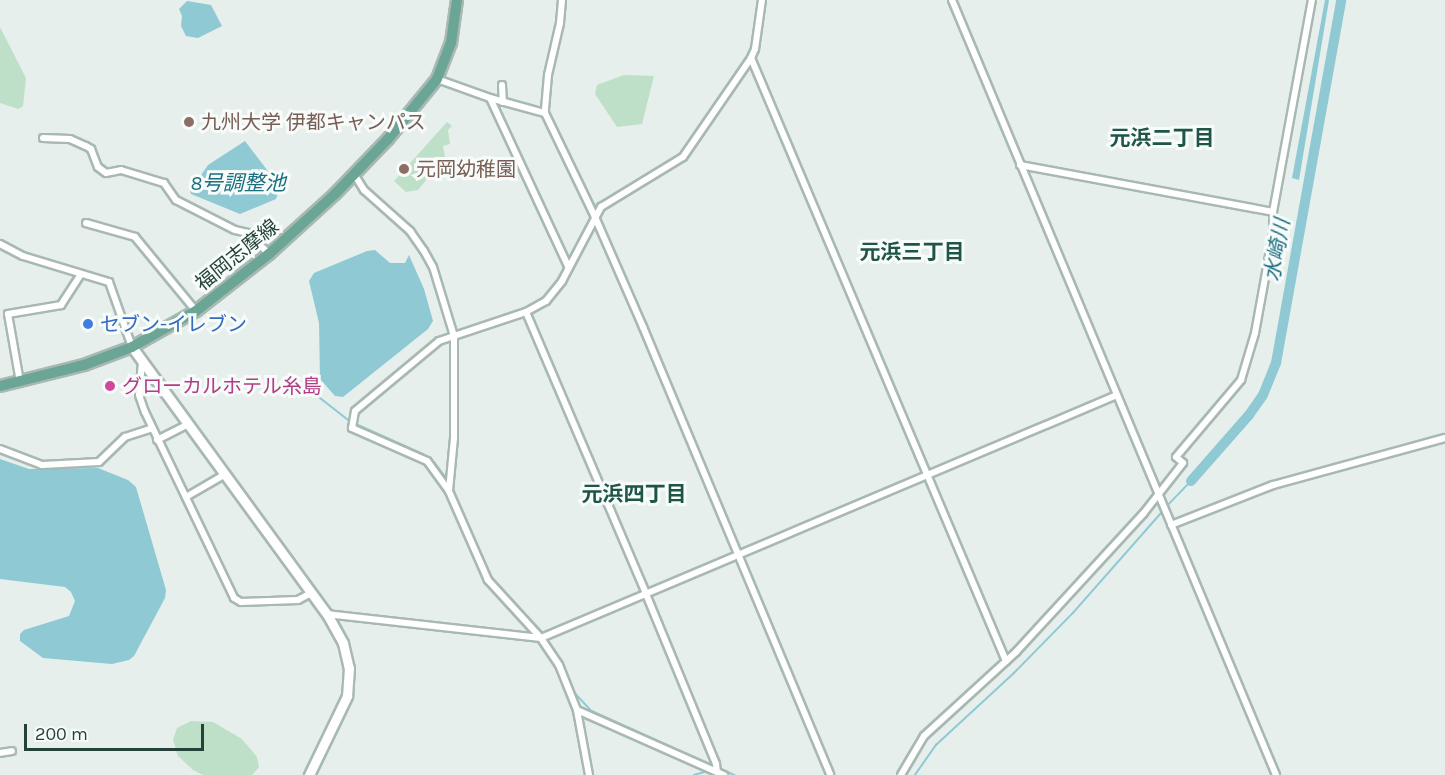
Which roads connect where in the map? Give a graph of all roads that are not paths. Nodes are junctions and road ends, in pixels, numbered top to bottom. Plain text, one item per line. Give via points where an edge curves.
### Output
1 (457, 0) edge
2 (562, 0) edge
3 (762, 0) edge
4 (952, 0) edge
5 (1312, 0) edge
6 (751, 58) junction
7 (437, 79) junction
8 (502, 85) dead end
9 (490, 98) junction
10 (503, 102) junction
11 (545, 113) junction
12 (43, 138) dead end
13 (1020, 165) junction
14 (354, 174) junction
15 (1273, 212) junction
16 (595, 217) junction
17 (86, 223) dead end
18 (0, 244) edge
19 (269, 254) junction
20 (568, 268) junction
21 (81, 274) junction
22 (196, 310) junction
23 (526, 312) junction
24 (454, 336) junction
25 (132, 347) junction
26 (142, 362) junction
27 (20, 382) junction
28 (0, 386) edge
29 (1117, 395) junction
30 (187, 425) junction
31 (152, 428) junction
32 (1445, 438) edge
33 (157, 440) junction
34 (0, 449) edge
35 (224, 475) junction
36 (926, 476) junction
37 (449, 491) junction
38 (1158, 494) junction
39 (186, 496) junction
40 (1171, 525) junction
41 (739, 555) junction
42 (311, 593) junction
43 (646, 594) junction
44 (326, 614) junction
45 (543, 637) junction
46 (1006, 661) junction
47 (578, 710) junction
48 (12, 751) dead end
49 (0, 753) edge
50 (720, 774) edge
51 (309, 775) edge
52 (589, 775) edge
53 (830, 775) edge
54 (901, 775) edge
55 (1275, 775) edge

1 - 7 main road, 福岡志摩線 via 451,44
2 - 11 street
3 - 6 street
4 - 13 street
5 - 15 street
6 - 16 street via 683,157 601,207
6 - 36 street
7 - 9 street
7 - 14 main road, 福岡志摩線 via 388,140
8 - 10 street
9 - 10 street
9 - 20 street
10 - 11 street
11 - 16 street
12 - 19 street via 70,139 86,146 106,173 121,170 164,183 176,200 248,233
13 - 15 street
13 - 29 street
14 - 19 main road, 福岡志摩線
14 - 24 street via 364,190 410,231 424,251 433,267
15 - 38 street via 1273,234 1255,333 1241,380 1176,457 1183,463
16 - 20 street
16 - 41 street
17 - 22 street via 135,237
18 - 21 street via 23,256
19 - 22 main road, 福岡志摩線
20 - 23 street via 546,301
21 - 25 street via 110,282
21 - 27 street via 61,305 8,314
22 - 25 main road, 福岡志摩線
23 - 24 street
23 - 43 street
24 - 37 street via 454,438
24 - 37 street via 439,341 355,411 352,428 427,461
25 - 26 street
25 - 27 main road, 福岡志摩線
26 - 30 street
26 - 31 street via 139,395
27 - 28 main road, 福岡志摩線
29 - 36 street
29 - 38 street
30 - 33 street
30 - 35 street
31 - 33 street
31 - 34 street via 125,437 99,462 42,465
32 - 40 street via 1273,485
33 - 39 street
35 - 39 street
35 - 42 street
36 - 41 street
36 - 46 street
37 - 45 street via 488,580
38 - 40 street
38 - 46 street
39 - 42 street via 236,601 298,600
40 - 55 street
41 - 43 street
41 - 53 street
42 - 44 street
43 - 45 street
43 - 50 street
44 - 45 street
44 - 51 street via 343,643 349,682 343,706
45 - 47 street
46 - 54 street via 924,736
47 - 50 street
47 - 52 street
48 - 49 street

